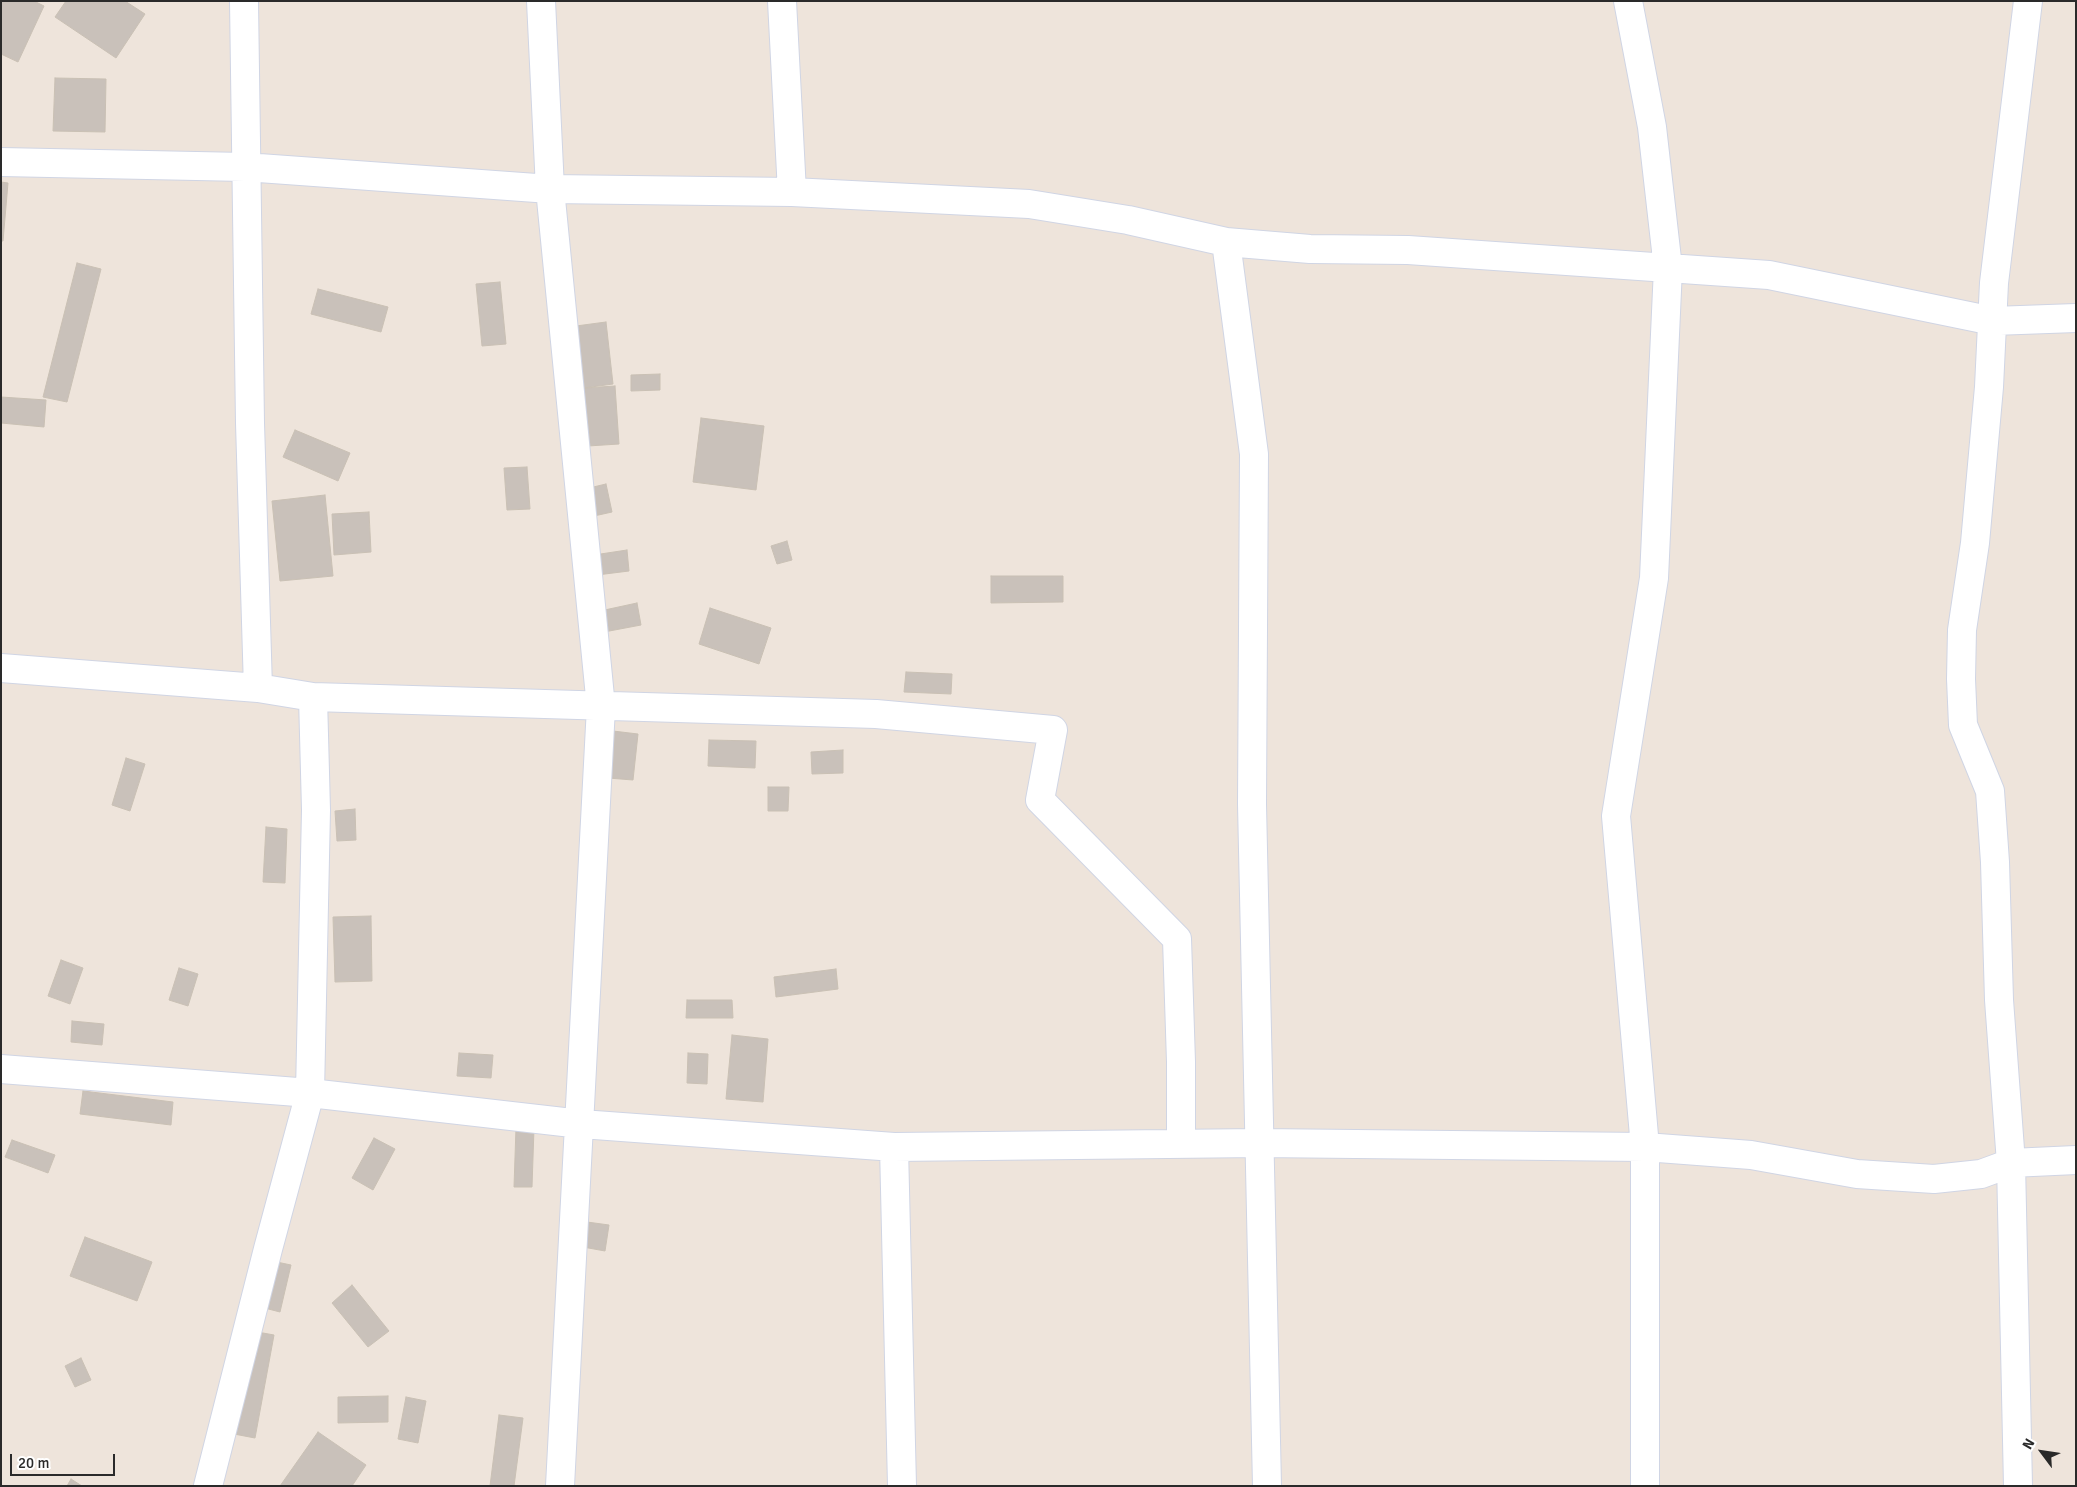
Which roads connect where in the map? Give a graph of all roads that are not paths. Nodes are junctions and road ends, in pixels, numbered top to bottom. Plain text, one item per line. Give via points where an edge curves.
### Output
1 (244, 1) edge
2 (541, 1) edge
3 (782, 1) edge
4 (1628, 1) edge
5 (2028, 1) edge
6 (1, 162) edge
7 (245, 167) junction
8 (550, 189) junction
9 (792, 192) junction
10 (1226, 242) junction
11 (1668, 268) junction
12 (2076, 318) edge
13 (1992, 321) junction
14 (1, 668) edge
15 (258, 688) junction
16 (313, 697) junction
17 (601, 707) junction
18 (1, 1068) edge
19 (310, 1093) junction
20 (580, 1124) junction
21 (1259, 1143) junction
22 (1181, 1144) junction
23 (894, 1147) junction
24 (1645, 1147) junction
25 (2076, 1160) edge
26 (2011, 1163) junction
27 (208, 1486) edge
28 (560, 1486) edge
29 (902, 1486) edge
30 (1267, 1486) edge
31 (1645, 1486) edge
32 (2018, 1486) edge

1 - 7 street
2 - 8 street
3 - 9 street
4 - 11 street via 1652,127
5 - 13 street
6 - 7 street
7 - 8 street
7 - 15 street
8 - 9 street
8 - 17 street
9 - 10 street via 1029,204 1128,220
10 - 11 street via 1310,249 1408,250
10 - 21 street via 1254,454 1252,804
11 - 13 street via 1769,275
11 - 24 street via 1654,578 1616,816
12 - 13 street
13 - 26 street via 1975,543 1962,630 1961,680 1963,725 1990,791 1999,1000
14 - 15 street
15 - 16 street
16 - 17 street
16 - 19 street via 316,810
17 - 20 street
17 - 22 street via 876,714 1053,730 1040,800 1177,939
18 - 19 street
19 - 20 street
19 - 27 street
20 - 23 street
20 - 28 street
21 - 22 street
21 - 24 street
21 - 30 street
22 - 23 street
23 - 29 street
24 - 26 street via 1751,1155 1857,1174 1934,1179 1981,1174
24 - 31 street
25 - 26 street
26 - 32 street

